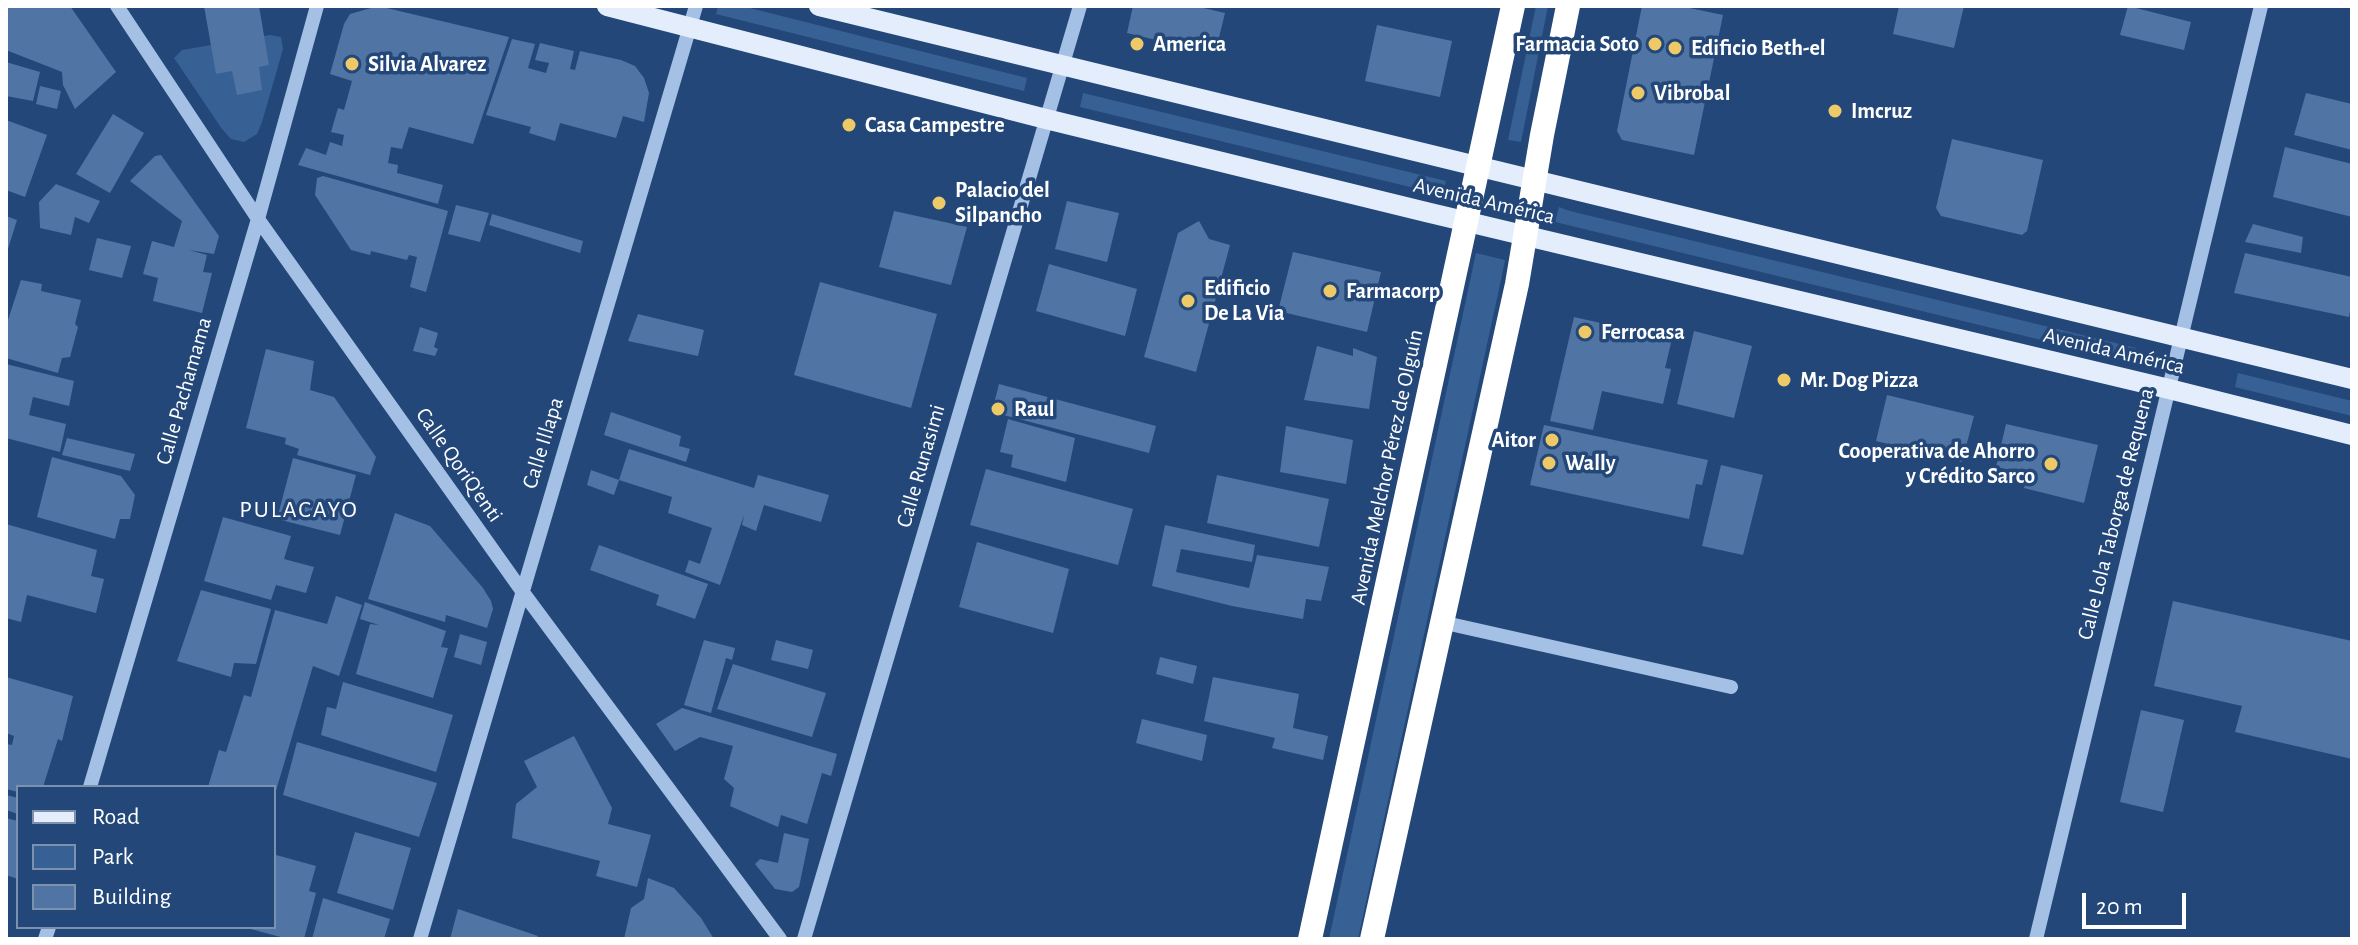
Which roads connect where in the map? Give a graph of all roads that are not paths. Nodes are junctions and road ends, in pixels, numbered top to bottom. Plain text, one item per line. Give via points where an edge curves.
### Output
1 (117, 6) edge
2 (317, 6) edge
3 (607, 6) edge
4 (696, 6) edge
5 (819, 6) edge
6 (1080, 6) edge
7 (1513, 6) edge
8 (1568, 6) edge
9 (2261, 6) edge
10 (689, 27) junction
11 (1063, 65) junction
12 (1046, 119) junction
13 (1479, 166) junction
14 (1535, 179) junction
15 (258, 219) junction
16 (1466, 222) junction
17 (1525, 235) junction
18 (2182, 337) junction
19 (2352, 379) edge
20 (2169, 389) junction
21 (2352, 435) edge
22 (522, 591) junction
23 (1441, 622) junction
24 (1731, 687) dead end
25 (91, 785) edge
26 (420, 939) edge
27 (780, 939) edge
28 (804, 939) edge
29 (1310, 939) edge
30 (1372, 939) edge
31 (2036, 939) edge

1 - 15 street, Calle QoriQ'enti
2 - 15 street, Calle Pachamama
3 - 10 main road, Avenida América
4 - 10 street, Calle Illapa
5 - 11 main road, Avenida América
6 - 11 street, Calle Runasimi
7 - 13 highway, Avenida Melchor Pérez de Olguín
8 - 14 highway
9 - 18 street, Calle Lola Taborga de Requena
10 - 12 main road, Avenida América
10 - 22 street, Calle Illapa
11 - 12 street, Calle Runasimi
11 - 13 main road, Avenida América
12 - 16 main road, Avenida América
12 - 28 street, Calle Runasimi
13 - 14 main road, Avenida América
13 - 16 highway, Avenida Melchor Pérez de Olguín
14 - 17 highway
14 - 18 main road, Avenida América
15 - 22 street, Calle QoriQ'enti
15 - 25 street, Calle Pachamama
16 - 17 main road, Avenida América
16 - 29 highway, Avenida Melchor Pérez de Olguín
17 - 20 main road, Avenida América
17 - 23 highway
18 - 19 main road, Avenida América
18 - 20 street, Calle Lola Taborga de Requena
20 - 21 main road, Avenida América
20 - 31 street, Calle Lola Taborga de Requena
22 - 26 street, Calle Illapa
22 - 27 street, Calle QoriQ'enti
23 - 24 street
23 - 30 highway

